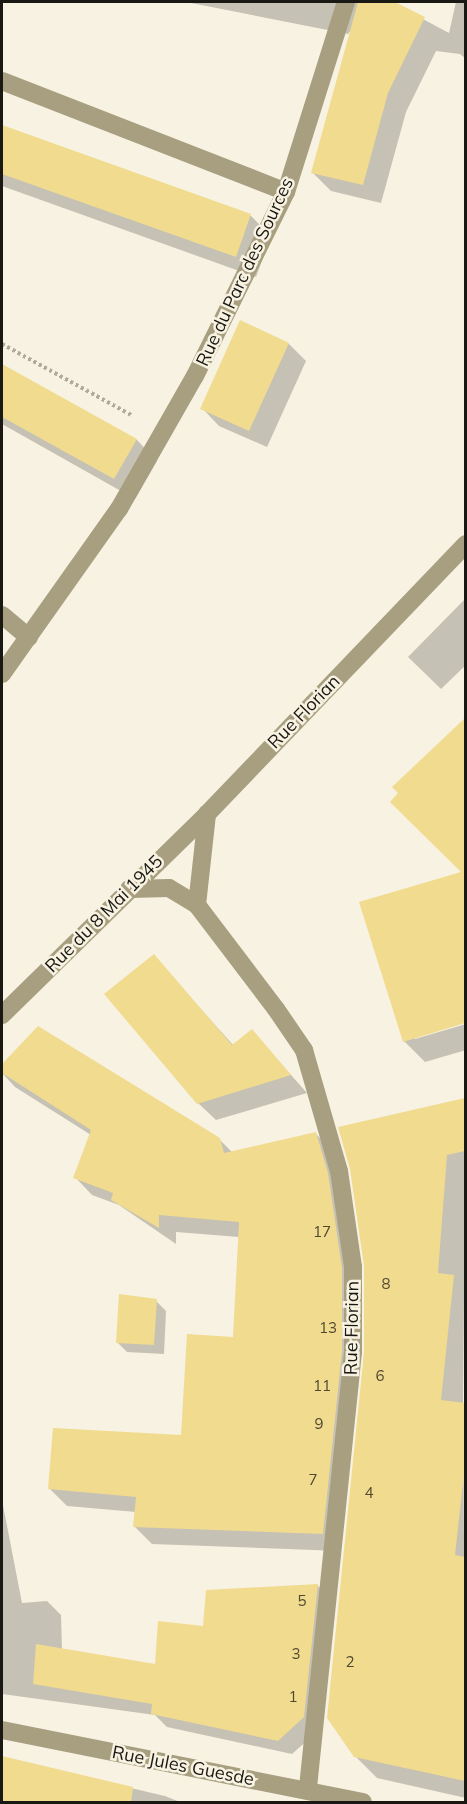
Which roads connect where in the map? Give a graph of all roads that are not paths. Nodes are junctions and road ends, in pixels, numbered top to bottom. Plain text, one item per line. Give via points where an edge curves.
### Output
1 (346, 2) edge
2 (2, 81) edge
3 (285, 192) junction
4 (465, 544) edge
5 (2, 615) edge
6 (29, 638) junction
7 (2, 674) edge
8 (207, 814) junction
9 (129, 888) junction
10 (197, 905) junction
11 (6, 1003) edge
12 (2, 1730) edge
13 (308, 1791) junction
14 (363, 1803) edge

1 - 3 street, Rue du Parc des Sources
2 - 3 street
3 - 6 street, Rue du Parc des Sources via 195,376 119,508
4 - 8 street, Rue Florian
5 - 6 street
6 - 7 street, Rue du Parc des Sources
8 - 9 street, Rue du 8 Mai 1945
8 - 10 street
9 - 10 street, Rue Florian via 169,888
9 - 11 street, Rue du 8 Mai 1945
10 - 13 street, Rue Florian via 304,1050 339,1171 353,1267 353,1352 344,1464
12 - 13 street, Rue Jules Guesde
13 - 14 street, Rue Jules Guesde

